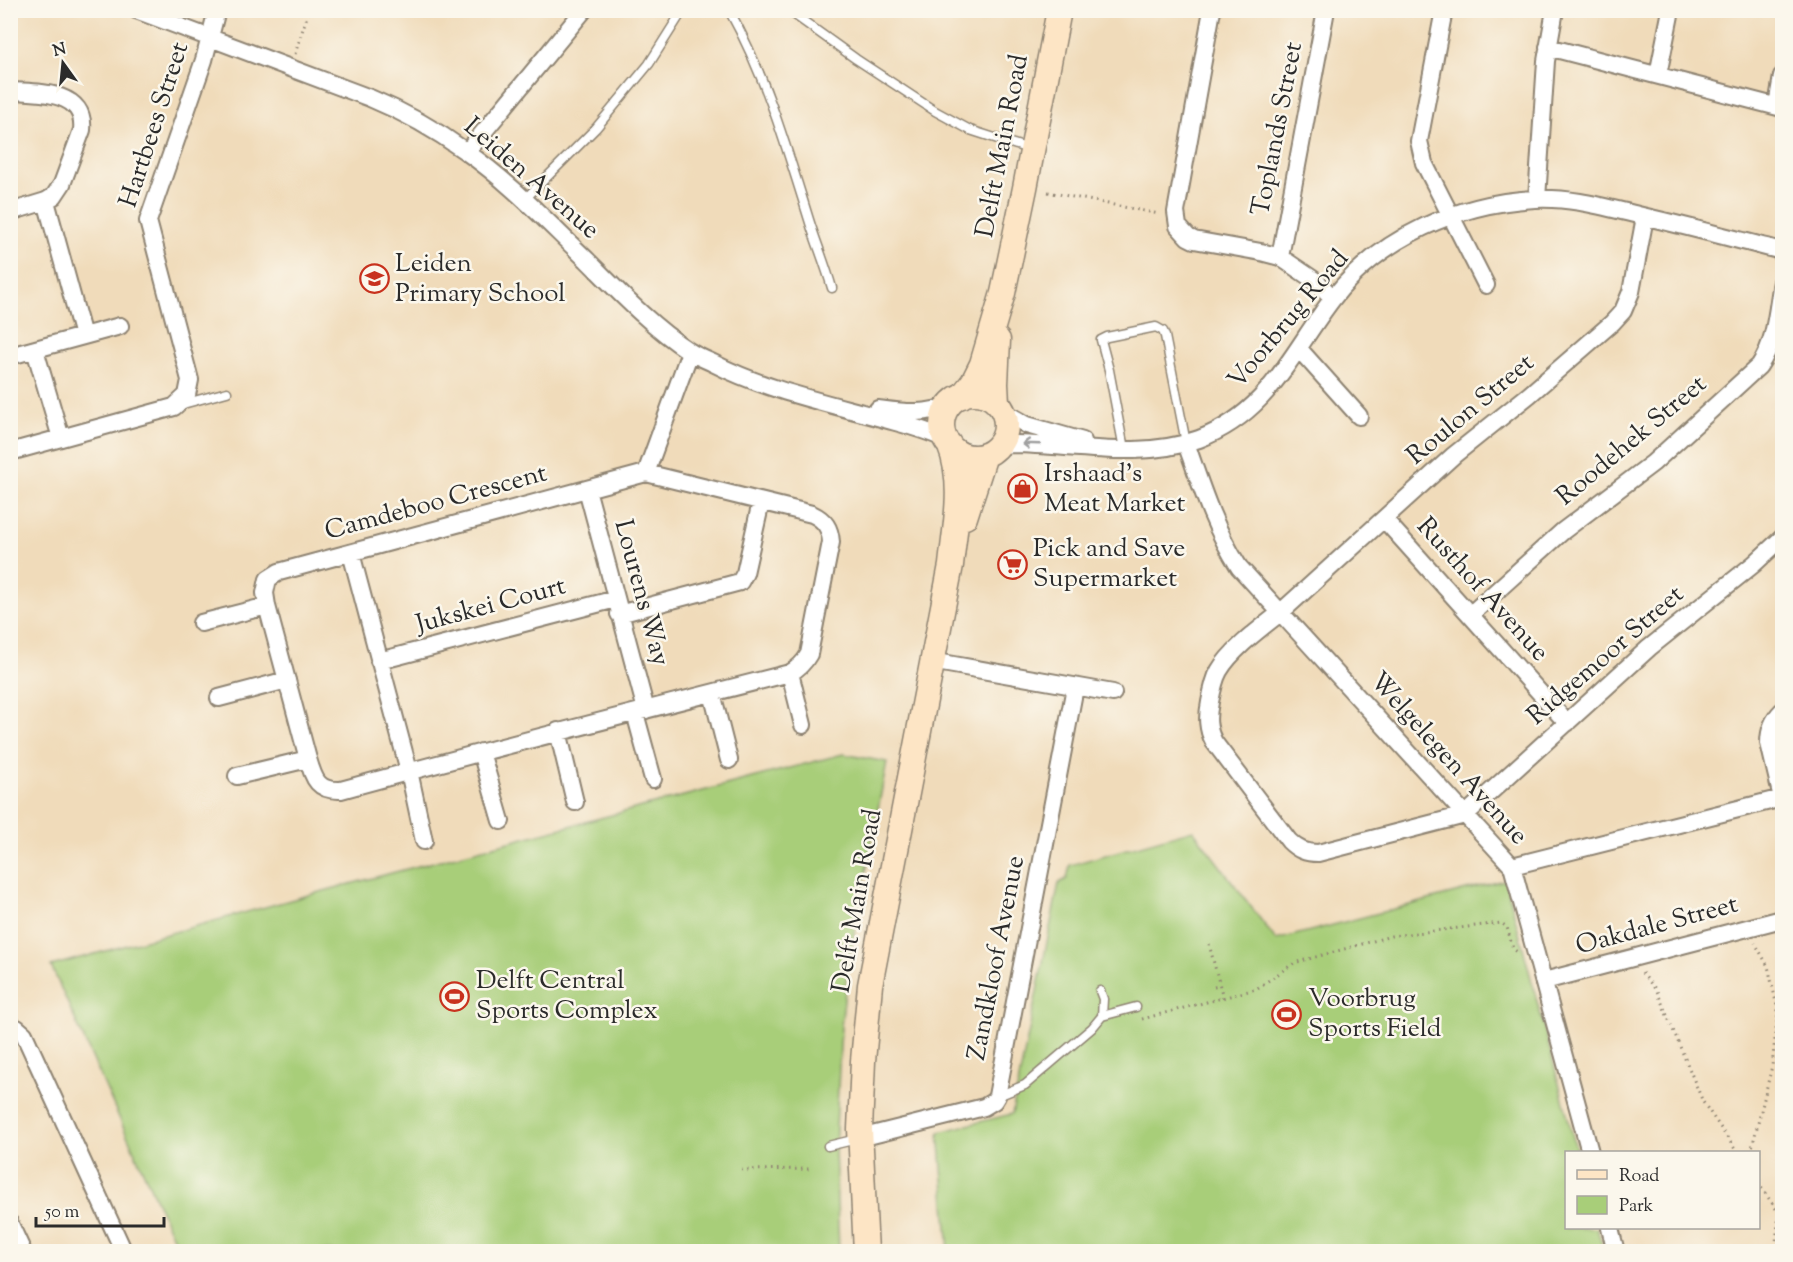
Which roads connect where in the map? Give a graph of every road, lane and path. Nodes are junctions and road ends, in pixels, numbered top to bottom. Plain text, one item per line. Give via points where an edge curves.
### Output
1 (136, 10) edge
2 (218, 10) edge
3 (309, 10) edge
4 (584, 10) edge
5 (683, 10) edge
6 (729, 10) edge
7 (788, 10) edge
8 (1059, 10) edge
9 (1212, 10) edge
10 (1326, 10) edge
11 (1444, 10) edge
12 (1555, 10) edge
13 (1671, 10) edge
14 (211, 38) junction
15 (1548, 47) junction
16 (295, 56) dead end
17 (1658, 75) junction
18 (1782, 76) edge
19 (10, 91) edge
20 (1780, 107) edge
21 (1032, 150) junction
22 (467, 152) junction
23 (1048, 192) dead end
24 (1537, 199) junction
25 (524, 200) junction
26 (46, 201) junction
27 (10, 212) edge
28 (1167, 216) dead end
29 (1450, 216) junction
30 (1645, 217) junction
31 (1782, 251) edge
32 (1280, 257) junction
33 (1782, 282) edge
34 (1486, 285) dead end
35 (832, 288) dead end
36 (1003, 293) junction
37 (1333, 298) junction
38 (120, 326) dead end
39 (83, 336) junction
40 (1299, 349) junction
41 (35, 350) junction
42 (690, 352) junction
43 (10, 356) edge
44 (227, 392) dead end
45 (956, 400) junction
46 (838, 406) junction
47 (174, 407) junction
48 (1001, 408) junction
49 (1359, 416) dead end
50 (61, 438) junction
51 (947, 442) junction
52 (1186, 443) junction
53 (1117, 449) junction
54 (10, 452) edge
55 (990, 452) junction
56 (646, 472) junction
57 (586, 489) junction
58 (761, 502) junction
59 (1384, 519) junction
60 (1782, 538) edge
61 (351, 553) junction
62 (951, 565) junction
63 (267, 606) junction
64 (618, 606) junction
65 (1280, 613) junction
66 (1470, 615) junction
67 (201, 623) dead end
68 (379, 661) junction
69 (931, 661) junction
70 (790, 673) junction
71 (287, 680) junction
72 (1075, 687) junction
73 (712, 693) junction
74 (1113, 693) dead end
75 (219, 698) dead end
76 (1782, 711) edge
77 (640, 712) junction
78 (1567, 723) junction
79 (803, 725) dead end
80 (558, 731) junction
81 (481, 752) junction
82 (308, 759) junction
83 (729, 760) dead end
84 (409, 771) junction
85 (237, 776) dead end
86 (652, 779) dead end
87 (1782, 798) edge
88 (575, 802) dead end
89 (1465, 814) junction
90 (501, 821) dead end
91 (424, 841) dead end
92 (1512, 867) junction
93 (1782, 919) edge
94 (1746, 929) junction
95 (1209, 944) dead end
96 (1535, 949) junction
97 (1630, 959) junction
98 (1544, 981) junction
99 (1220, 986) junction
100 (1214, 987) dead end
101 (1100, 990) dead end
102 (1223, 998) junction
103 (1134, 1008) joint
104 (1102, 1016) junction
105 (10, 1026) edge
106 (997, 1096) junction
107 (860, 1138) junction
108 (828, 1146) dead end
109 (1590, 1151) edge
110 (1736, 1151) edge
111 (1751, 1151) edge
112 (810, 1169) dead end
113 (741, 1170) dead end
114 (1760, 1186) edge
115 (1782, 1206) edge
116 (1779, 1213) junction
117 (10, 1224) edge
118 (1610, 1229) edge
119 (1782, 1240) edge
120 (1776, 1241) junction
121 (23, 1251) edge
122 (124, 1251) edge
123 (866, 1251) edge
124 (1616, 1251) edge
125 (1775, 1251) edge

1 - 14 street, Leiden Avenue
2 - 14 street, Hartbees Street
3 - 16 path
4 - 22 street
5 - 25 lane via 650,64 596,128
6 - 35 lane via 760,74 783,135
7 - 21 lane via 935,111 970,130
8 - 21 street, Delft Main Road
9 - 32 street via 1176,212 1178,226 1194,240
10 - 32 street, Toplands Street
11 - 29 street via 1419,141 1424,163
12 - 15 street
13 - 17 street
14 - 22 street, Leiden Avenue via 370,98 420,122
14 - 47 street, Hartbees Street via 148,221 190,380 187,395
15 - 17 street
15 - 24 street
17 - 20 street
18 - 20 street
19 - 26 street via 40,92 69,100 82,116 82,130 62,184
21 - 36 street, Delft Main Road
22 - 25 street, Leiden Avenue
23 - 28 path
24 - 29 street, Voorbrug Road via 1495,203
24 - 30 street, Voorbrug Road via 1591,204
25 - 42 street, Leiden Avenue via 643,315
26 - 27 street
26 - 39 street
29 - 34 street
29 - 37 street, Voorbrug Road via 1386,249
30 - 31 street, Voorbrug Road
30 - 59 street, Roulon Street via 1631,292 1623,311
32 - 37 street
33 - 66 street, Roodehek Street via 1770,343 1759,366 1653,463 1563,531
36 - 45 street, Delft Main Road via 982,364 973,382
36 - 48 street, Delft Main Road via 996,384
37 - 40 street, Voorbrug Road
38 - 39 street
39 - 41 street
40 - 49 street
40 - 52 street, Voorbrug Road via 1249,410 1212,433
41 - 43 street
41 - 50 street
42 - 46 street, Leiden Avenue via 763,385
42 - 56 street
44 - 47 lane
45 - 46 street, Leiden Avenue via 936,411 918,412
45 - 48 street via 970,393 985,395
45 - 51 street via 942,421
46 - 51 street, Leiden Avenue via 928,432
47 - 50 street
48 - 53 street, Voorbrug Road via 1027,425
48 - 55 street via 1005,433 1002,442
50 - 54 street
51 - 55 street via 969,457
51 - 62 street, Delft Main Road via 957,474
52 - 53 street, Voorbrug Road
52 - 53 lane via 1165,336 1156,327 1101,340 1109,370
52 - 65 street, Welgelegen Avenue via 1224,544
53 -> 55 street, Voorbrug Road via 1014,444
55 - 62 street, Delft Main Road
56 - 57 street, Camdeboo Crescent
56 - 58 street
57 - 61 street, Camdeboo Crescent
57 - 64 street, Lourens Way
58 - 64 street, Jukskei Court via 740,582
58 - 70 street via 812,514 824,521 831,534 809,654
59 - 65 street, Roulon Street
59 - 66 street, Rusthof Avenue
60 - 78 street, Ridgemoor Street via 1649,648
61 - 63 street, Camdeboo Crescent via 272,575 266,586
61 - 68 street
62 - 69 street, Delft Main Road
63 - 67 street
63 - 71 street, Camdeboo Crescent
64 - 68 street, Jukskei Court
64 - 77 street, Lourens Way
65 - 89 street, Welgelegen Avenue
65 - 89 street, Roulon Street via 1256,632 1220,671 1208,708 1208,724 1214,742 1288,841 1301,851 1318,853
66 - 78 street, Rusthof Avenue
68 - 84 street
69 - 72 street
69 - 107 street, Delft Main Road via 870,985
70 - 73 street, Camdeboo Crescent
70 - 79 street
71 - 75 street
71 - 82 street, Camdeboo Crescent
72 - 74 street
72 - 106 street, Zandkloof Avenue
73 - 77 street, Camdeboo Crescent
73 - 83 street
76 - 87 street via 1771,728 1769,743
77 - 80 street, Camdeboo Crescent
77 - 86 street
78 - 89 street, Ridgemoor Street
80 - 81 street, Camdeboo Crescent
80 - 88 street
81 - 84 street, Camdeboo Crescent
81 - 90 street
82 - 84 street, Camdeboo Crescent via 316,781 330,790
82 - 85 street
84 - 91 street
87 - 92 street
89 - 92 street, Welgelegen Avenue
92 - 96 street, Welgelegen Avenue
93 - 94 street, Oakdale Street
94 - 97 street, Oakdale Street
94 - 111 path via 1768,966 1778,1011 1772,1066
95 - 99 path
96 - 98 street, Welgelegen Avenue
96 - 102 path via 1516,952 1507,927 1501,923 1391,936 1294,963 1256,989
97 - 98 street, Oakdale Street
97 - 110 path via 1657,991 1703,1102
98 - 109 street, Welgelegen Avenue
99 - 100 path
99 - 102 path
101 - 104 lane
102 - 103 path via 1134,1020
103 - 104 lane
104 - 106 lane via 1025,1085
105 - 122 street via 24,1034
106 - 107 street, Zandkloof Avenue via 984,1107
107 - 108 lane
107 - 123 street, Delft Main Road
112 - 113 path
114 - 116 path
115 - 116 path
116 - 120 path
117 - 121 street
118 - 124 street
119 - 120 path
120 - 125 path

